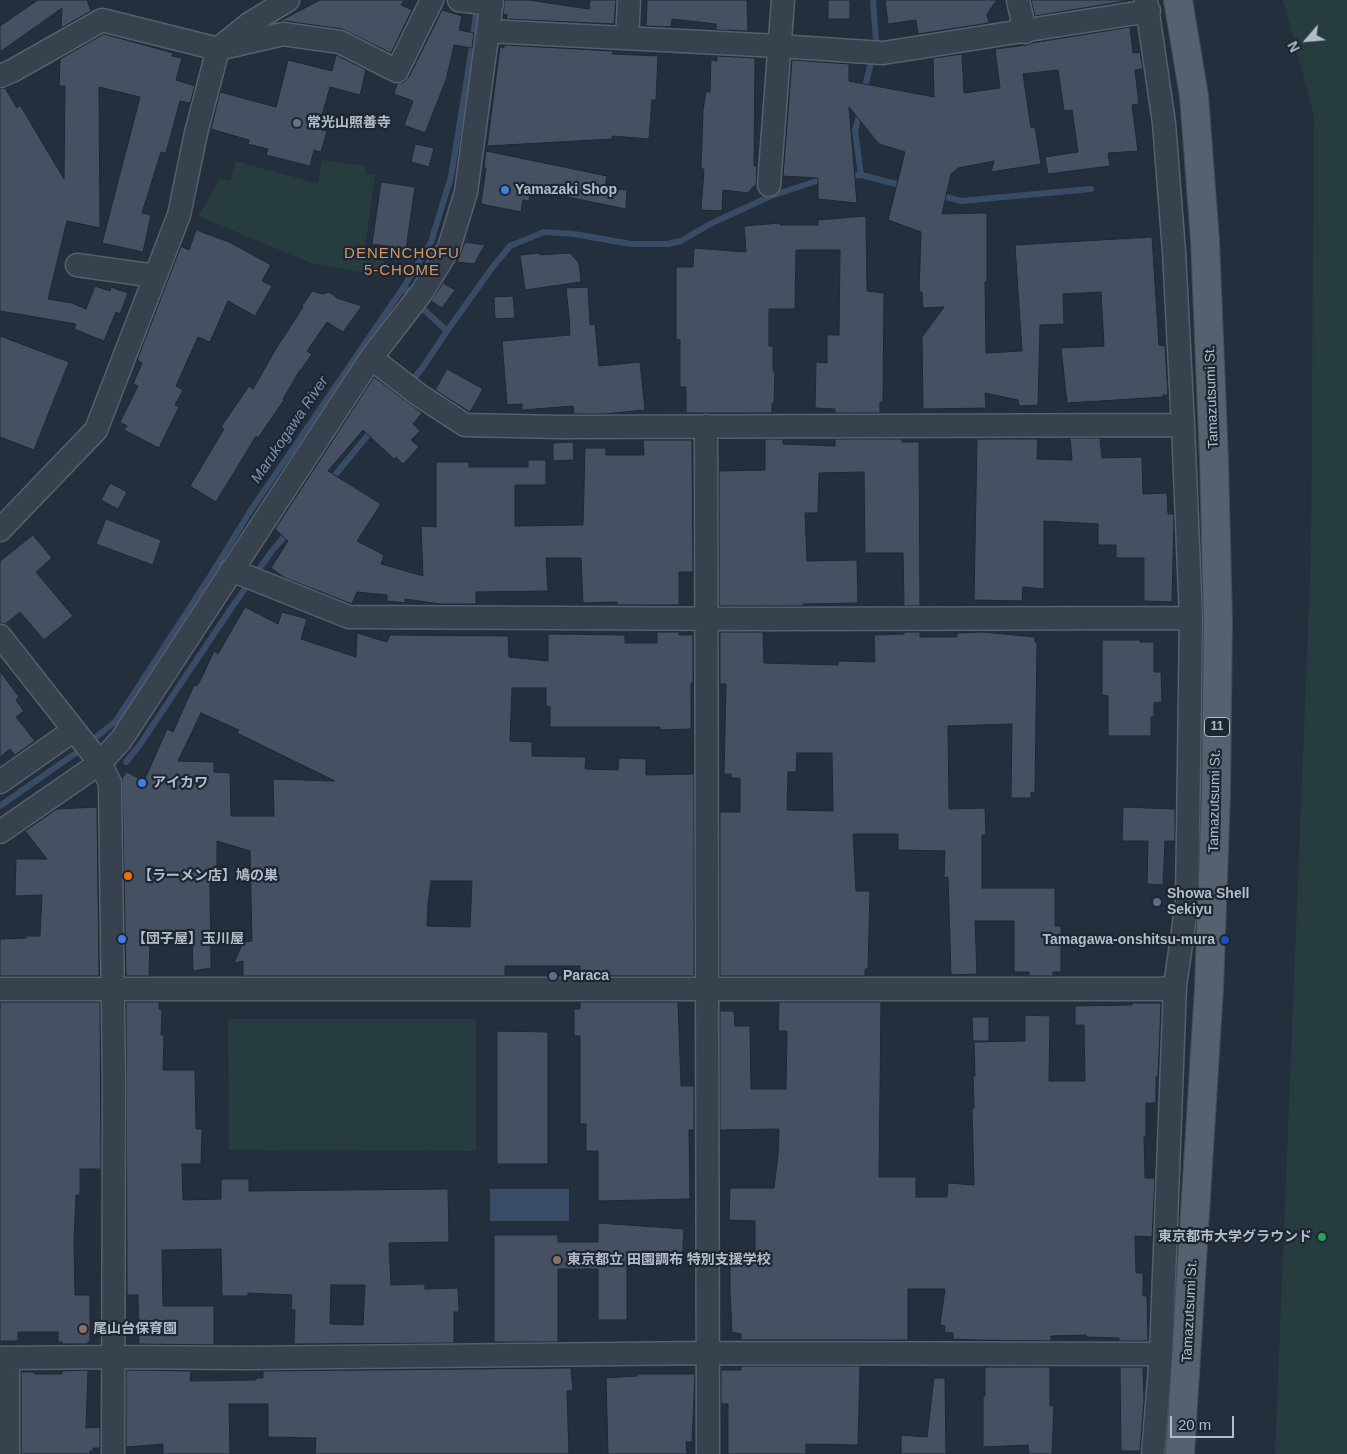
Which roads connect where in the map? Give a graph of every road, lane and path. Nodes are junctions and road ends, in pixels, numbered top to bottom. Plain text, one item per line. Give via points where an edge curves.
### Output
1 (288, 0) edge
2 (432, 0) edge
3 (462, 0) edge
4 (629, 0) edge
5 (783, 0) edge
6 (1018, 0) edge
7 (1178, 0) edge
8 (492, 2) edge
9 (1147, 6) edge
10 (488, 31) junction
11 (1025, 32) junction
12 (627, 38) junction
13 (778, 46) junction
14 (218, 49) junction
15 (0, 76) edge
16 (769, 185) dead end
17 (77, 265) dead end
18 (156, 276) junction
19 (370, 358) junction
20 (706, 426) junction
21 (1184, 426) junction
22 (0, 530) edge
23 (243, 574) junction
24 (1191, 618) junction
25 (706, 619) junction
26 (0, 636) edge
27 (74, 730) junction
28 (100, 763) junction
29 (0, 782) edge
30 (0, 832) edge
31 (1200, 904) junction
32 (1175, 986) junction
33 (0, 989) edge
34 (113, 989) junction
35 (707, 990) junction
36 (707, 1353) junction
37 (1161, 1354) junction
38 (114, 1356) junction
39 (4, 1358) edge
40 (8, 1454) edge
41 (113, 1454) edge
42 (708, 1454) edge
43 (1154, 1454) edge
44 (1180, 1454) edge

1 - 14 street via 249,24
2 - 14 street via 397,71 340,42 283,34
3 - 8 street
4 - 12 street
5 - 13 street
6 - 11 street
7 - 31 main road, Tamazutsumi St. / 11 via 1194,96 1206,249 1218,620
8 - 10 street
9 - 11 street
9 - 21 street via 1164,123
10 - 12 street
10 - 19 street via 466,192 450,248 415,301
11 - 13 street via 872,53
12 - 13 street
13 - 16 street
14 - 15 street via 102,20
14 - 18 street via 179,215
17 - 18 street
18 - 22 street via 96,430
19 - 20 street via 466,426
19 - 23 street
20 - 21 street
20 - 25 street
21 - 24 street
23 - 25 street via 349,618
23 - 28 street via 121,740
24 - 25 street
24 - 31 street via 1187,805
25 - 35 street
26 - 27 street
27 - 28 street
27 - 29 street
28 - 30 street
28 - 34 street via 110,783
31 - 32 street
31 - 44 main road, Tamazutsumi St. / 11 via 1189,1330
32 - 35 street via 1161,989
32 - 37 street
33 - 34 street
34 - 35 street
34 - 38 street
35 - 36 street
36 - 37 street
36 - 38 street via 246,1358
36 - 42 street
37 - 43 street
38 - 39 street
38 - 41 street
39 - 40 street

